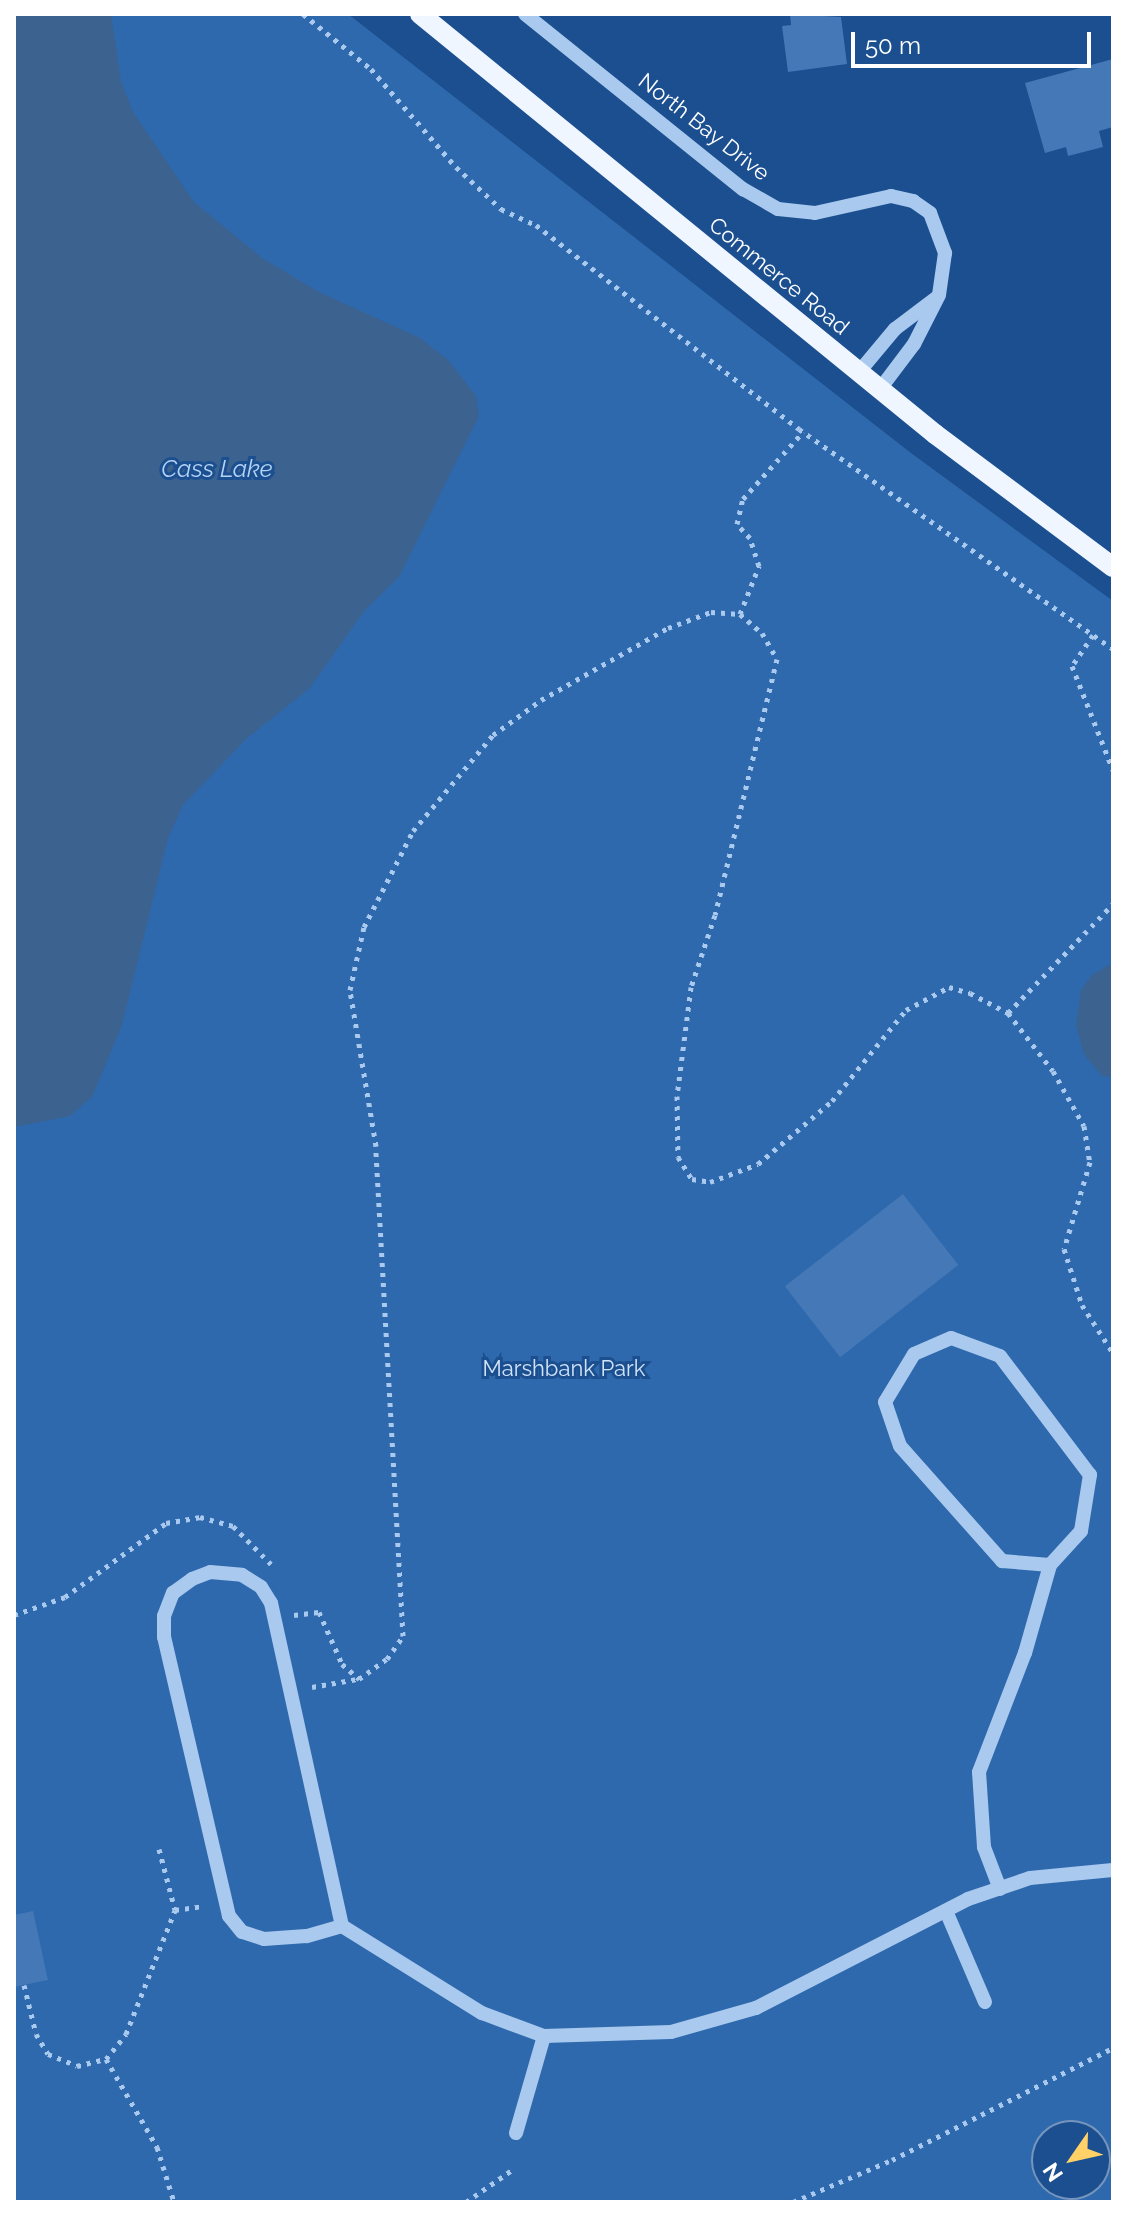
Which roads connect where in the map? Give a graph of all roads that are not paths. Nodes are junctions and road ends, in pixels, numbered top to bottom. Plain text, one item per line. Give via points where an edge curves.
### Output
1 (420, 14) edge
2 (525, 14) edge
3 (939, 295) junction
4 (859, 372) junction
5 (880, 389) junction
6 (1113, 567) edge
7 (1050, 1565) junction
8 (1113, 1870) edge
9 (1000, 1889) junction
10 (946, 1911) junction
11 (342, 1926) junction
12 (985, 2002) dead end
13 (544, 2036) junction
14 (516, 2133) dead end

1 - 4 main road, Commerce Road
2 - 3 street, North Bay Drive via 743,189 778,209 815,213 886,196 921,205 936,222 944,244
3 - 4 street via 895,329
3 - 5 street, North Bay Drive via 914,344
4 - 5 main road, Commerce Road
5 - 6 main road, Commerce Road
7 - 7 street via 1081,1531 1090,1475 1000,1356 951,1338 914,1354 885,1402 900,1446 1002,1561
7 - 9 street via 1025,1653 979,1772 984,1847
8 - 9 street via 1030,1878
9 - 10 street
10 - 12 street
10 - 13 street via 756,2008 671,2032
11 - 11 street via 276,1621 261,1587 227,1572 192,1579 173,1593 164,1616 164,1637 225,1901 242,1932 264,1939
11 - 13 street via 482,2013
13 - 14 street via 519,2108

